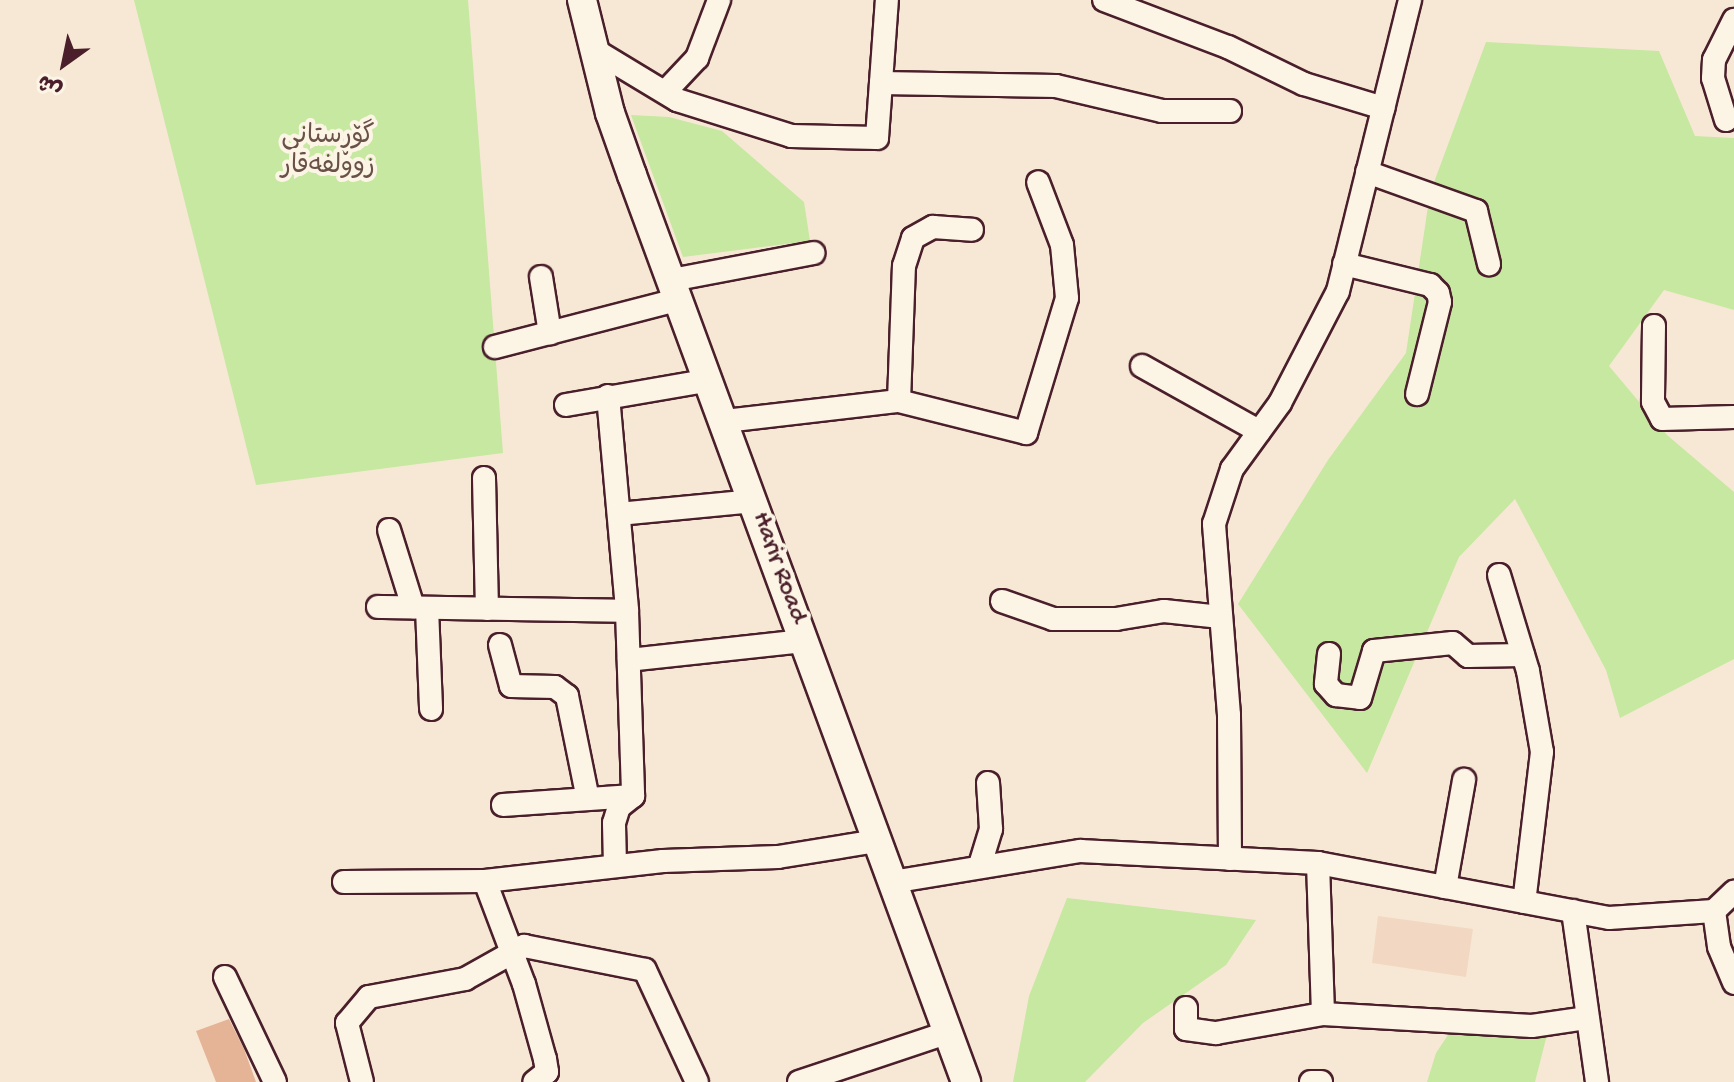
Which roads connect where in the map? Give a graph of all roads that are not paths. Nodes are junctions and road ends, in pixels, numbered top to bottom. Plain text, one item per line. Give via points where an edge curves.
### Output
1 (582, 0) edge
2 (591, 0) edge
3 (719, 0) edge
4 (887, 0) edge
5 (1104, 0) edge
6 (1410, 0) edge
7 (1734, 20) edge
8 (596, 51) junction
9 (881, 83) junction
10 (665, 92) junction
11 (1383, 108) junction
12 (1230, 111) dead end
13 (1726, 120) dead end
14 (1367, 172) junction
15 (1038, 182) dead end
16 (972, 230) dead end
17 (813, 253) dead end
18 (1344, 264) junction
19 (1489, 264) dead end
20 (541, 277) dead end
21 (676, 290) junction
22 (1654, 326) dead end
23 (550, 333) junction
24 (495, 347) dead end
25 (1142, 366) dead end
26 (710, 380) junction
27 (1417, 394) dead end
28 (608, 396) junction
29 (899, 401) junction
30 (566, 405) dead end
31 (1734, 417) edge
32 (725, 421) junction
33 (1259, 431) junction
34 (484, 478) dead end
35 (753, 501) junction
36 (619, 514) junction
37 (389, 530) dead end
38 (1499, 575) dead end
39 (1002, 601) dead end
40 (378, 607) dead end
41 (420, 607) junction
42 (487, 609) junction
43 (627, 611) junction
44 (1221, 617) junction
45 (804, 641) junction
46 (500, 645) dead end
47 (1329, 654) dead end
48 (1523, 655) junction
49 (629, 660) junction
50 (431, 709) dead end
51 (1464, 780) dead end
52 (988, 783) dead end
53 (633, 796) junction
54 (588, 799) junction
55 (503, 805) dead end
56 (877, 841) junction
57 (1230, 859) junction
58 (1318, 863) junction
59 (615, 865) junction
60 (980, 865) junction
61 (485, 881) junction
62 (344, 882) dead end
63 (892, 882) junction
64 (1445, 887) junction
65 (1734, 892) edge
66 (1524, 902) junction
67 (1573, 911) junction
68 (1714, 911) junction
69 (512, 953) junction
70 (225, 977) dead end
71 (1734, 983) edge
72 (1186, 1008) dead end
73 (1323, 1014) junction
74 (1587, 1018) junction
75 (949, 1032) junction
76 (275, 1082) edge
77 (362, 1082) edge
78 (534, 1082) edge
79 (697, 1082) edge
80 (799, 1082) edge
81 (966, 1082) edge
82 (1311, 1082) edge
83 (1321, 1082) edge
84 (1597, 1082) edge

1 - 8 main road
2 - 8 main road
3 - 10 street via 697,58
4 - 9 street
5 - 11 street via 1228,47 1304,84
6 - 11 street
7 - 13 street via 1714,60 1713,78
8 - 10 street
8 - 21 main road, Harir Road via 610,113
9 - 10 street via 877,138 791,136
9 - 12 street via 1056,86 1162,111
11 - 14 street
14 - 18 street
14 - 19 street via 1476,211
15 - 29 street via 1062,245 1067,298 1026,433
16 - 29 street via 933,227 913,238 904,266
17 - 21 street
18 - 27 street via 1430,285 1438,293
18 - 33 street via 1338,291 1280,403
20 - 23 street
21 - 23 street
21 - 26 main road, Harir Road
22 - 31 street via 1653,402 1662,419
23 - 24 street
25 - 33 street
26 - 28 street
26 - 32 main road, Harir Road
28 - 30 street
28 - 36 street
29 - 32 street
32 - 35 main road, Harir Road
33 - 44 street via 1232,469 1214,524
34 - 42 street
35 - 36 street
35 - 45 main road, Harir Road
36 - 43 street
37 - 41 street
38 - 48 street
39 - 44 street via 1053,619 1116,619 1164,611
40 - 41 street
41 - 42 street
41 - 50 street
42 - 43 street
43 - 49 street
44 - 57 street via 1229,715
45 - 49 street
45 - 56 main road, Harir Road
46 - 54 street via 511,686 555,687 567,696
47 - 48 street via 1326,684 1336,695 1360,698 1374,651 1453,643 1468,656
48 - 66 street via 1542,752
49 - 53 street
51 - 64 street
52 - 60 street via 991,829
53 - 54 street
53 - 59 street via 619,807 614,823
54 - 55 street
56 - 59 street via 778,857
56 - 63 main road, Harir Road
57 - 58 street
57 - 60 street via 1080,851
58 - 64 street
58 - 73 street
59 - 61 street
60 - 63 street
61 - 62 street
61 - 69 street
63 - 75 main road, Harir Road
64 - 66 street
65 - 68 street
66 - 67 street
67 - 68 street via 1609,918
67 - 74 street
68 - 71 street via 1719,947
69 - 77 street via 465,979 369,997 347,1023
69 - 78 street via 545,1059 547,1072
69 - 79 street via 524,946 645,970
70 - 76 street
72 - 73 street via 1186,1029 1216,1033
73 - 74 street via 1532,1026
74 - 84 street
75 - 80 street
75 - 81 main road, Harir Road
82 - 83 street

